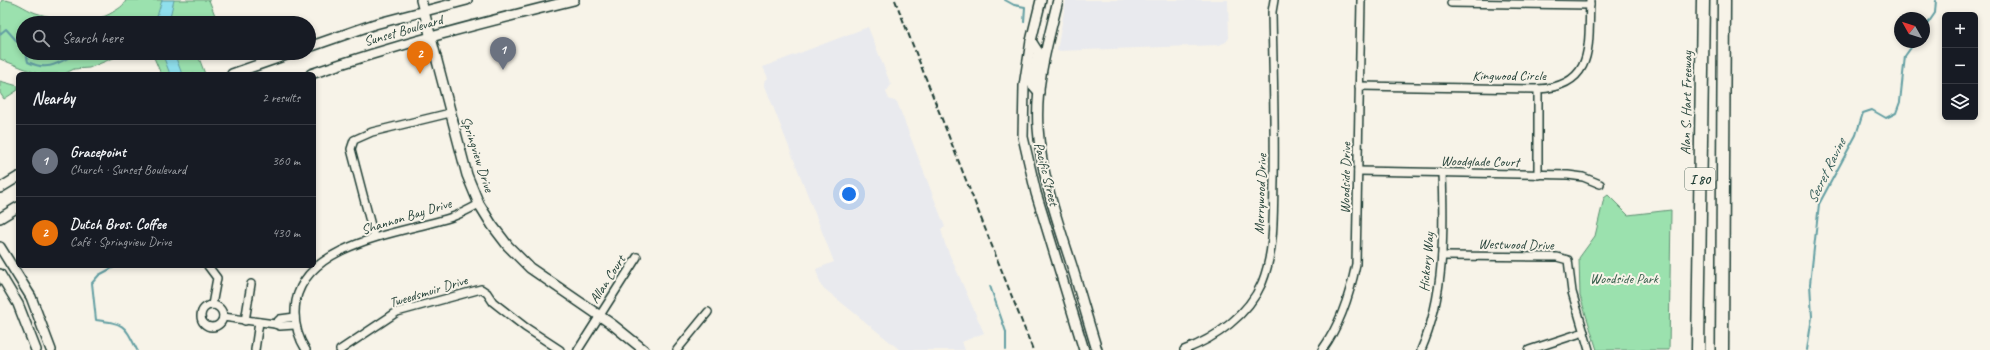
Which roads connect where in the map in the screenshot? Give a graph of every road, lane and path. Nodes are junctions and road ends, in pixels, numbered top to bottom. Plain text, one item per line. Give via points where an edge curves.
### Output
1 (421, 0) edge
2 (467, 0) edge
3 (574, 0) edge
4 (1041, 0) edge
5 (1058, 0) edge
6 (1274, 0) edge
7 (1360, 0) edge
8 (1703, 0) edge
9 (1724, 0) edge
10 (1590, 2) edge
11 (1451, 3) dead end
12 (424, 11) junction
13 (430, 36) junction
14 (1031, 41) junction
15 (316, 45) edge
16 (272, 60) edge
17 (238, 72) edge
18 (316, 72) edge
19 (1359, 86) junction
20 (1538, 89) junction
21 (1039, 92) junction
22 (450, 113) junction
23 (1040, 148) junction
24 (1026, 150) junction
25 (1358, 171) junction
26 (1442, 173) junction
27 (1538, 175) junction
28 (16, 178) edge
29 (1600, 184) dead end
30 (0, 188) edge
31 (479, 204) junction
32 (16, 208) edge
33 (0, 218) edge
34 (1059, 228) junction
35 (1048, 232) junction
36 (374, 237) junction
37 (0, 247) edge
38 (1442, 256) junction
39 (637, 257) dead end
40 (316, 266) edge
41 (210, 268) edge
42 (314, 268) edge
43 (0, 274) edge
44 (251, 284) dead end
45 (212, 305) junction
46 (708, 312) dead end
47 (599, 316) junction
48 (223, 317) junction
49 (295, 317) junction
50 (245, 321) junction
51 (259, 322) junction
52 (275, 324) junction
53 (295, 325) junction
54 (1584, 332) junction
55 (36, 350) edge
56 (51, 350) edge
57 (255, 350) edge
58 (306, 350) edge
59 (340, 350) edge
60 (560, 350) edge
61 (578, 350) edge
62 (644, 350) edge
63 (677, 350) edge
64 (1084, 350) edge
65 (1097, 350) edge
66 (1184, 350) edge
67 (1322, 350) edge
68 (1421, 350) edge
69 (1529, 350) edge
70 (1589, 350) edge
71 (1698, 350) edge
72 (1722, 350) edge

1 - 12 main road, Springview Drive
2 - 12 main road, Sunset Boulevard
3 - 13 main road, Sunset Boulevard
4 - 14 main road, Pacific Street
5 - 21 main road, Pacific Street via 1047,42
6 - 66 street, Merrywood Drive via 1273,223 1267,266 1262,284 1240,314 1213,337
7 - 19 street, Woodside Drive
8 - 71 highway, Alan S. Hart Freeway / I 80
9 - 72 highway, I 80
10 - 11 street
10 - 20 street, Kingwood Circle via 1589,44 1586,60 1581,69 1565,84
12 - 13 main road, Springview Drive
12 - 15 main road, Sunset Boulevard via 375,24
13 - 18 main road, Sunset Boulevard
13 - 22 main road, Springview Drive
14 - 21 main road via 1038,52 1032,84
14 - 24 main road, Pacific Street via 1023,97
16 - 17 main road
19 - 20 street, Kingwood Circle
19 - 25 street, Woodside Drive
20 - 27 street
21 - 23 main road, Pacific Street
22 - 31 main road, Springview Drive via 467,175
22 - 36 street via 372,132 354,140 351,149
23 - 24 main road
23 - 34 main road, Pacific Street
24 - 35 main road, Pacific Street
25 - 26 street, Woodglade Court
25 - 67 street, Woodside Drive via 1357,244 1352,284 1341,316
26 - 27 street, Woodglade Court
26 - 38 street, Hickory Way
27 - 29 street, Woodglade Court via 1583,177
28 - 30 main road
31 - 36 street, Shannon Bay Drive via 451,217
31 - 47 main road, Springview Drive via 499,235 530,268
32 - 33 main road
34 - 35 main road
34 - 65 main road, Pacific Street
35 - 64 main road, Pacific Street
36 - 40 street, Shannon Bay Drive
37 - 56 main road via 31,297
38 - 54 street, Westwood Drive via 1556,257 1568,260 1572,292
38 - 68 street, Hickory Way via 1437,296
39 - 47 street, Allan Court
41 - 45 street via 217,278
42 - 49 street, Shannon Bay Drive via 301,286
43 - 55 main road via 18,304
44 - 50 street
45 - 48 street via 221,309
45 - 48 street via 203,310 204,322 215,326 222,322
46 - 63 street
47 - 61 street, Allan Court
47 - 62 main road, Springview Drive
48 - 50 street
49 - 52 street via 280,319
49 - 53 street, Shannon Bay Drive
50 - 51 street
51 - 52 street
51 - 57 street
52 - 53 street
53 - 58 street, Shannon Bay Drive
54 - 69 street
54 - 70 street, Westwood Drive
59 - 60 street, Tweedsmuir Drive via 397,312 481,289 526,327

